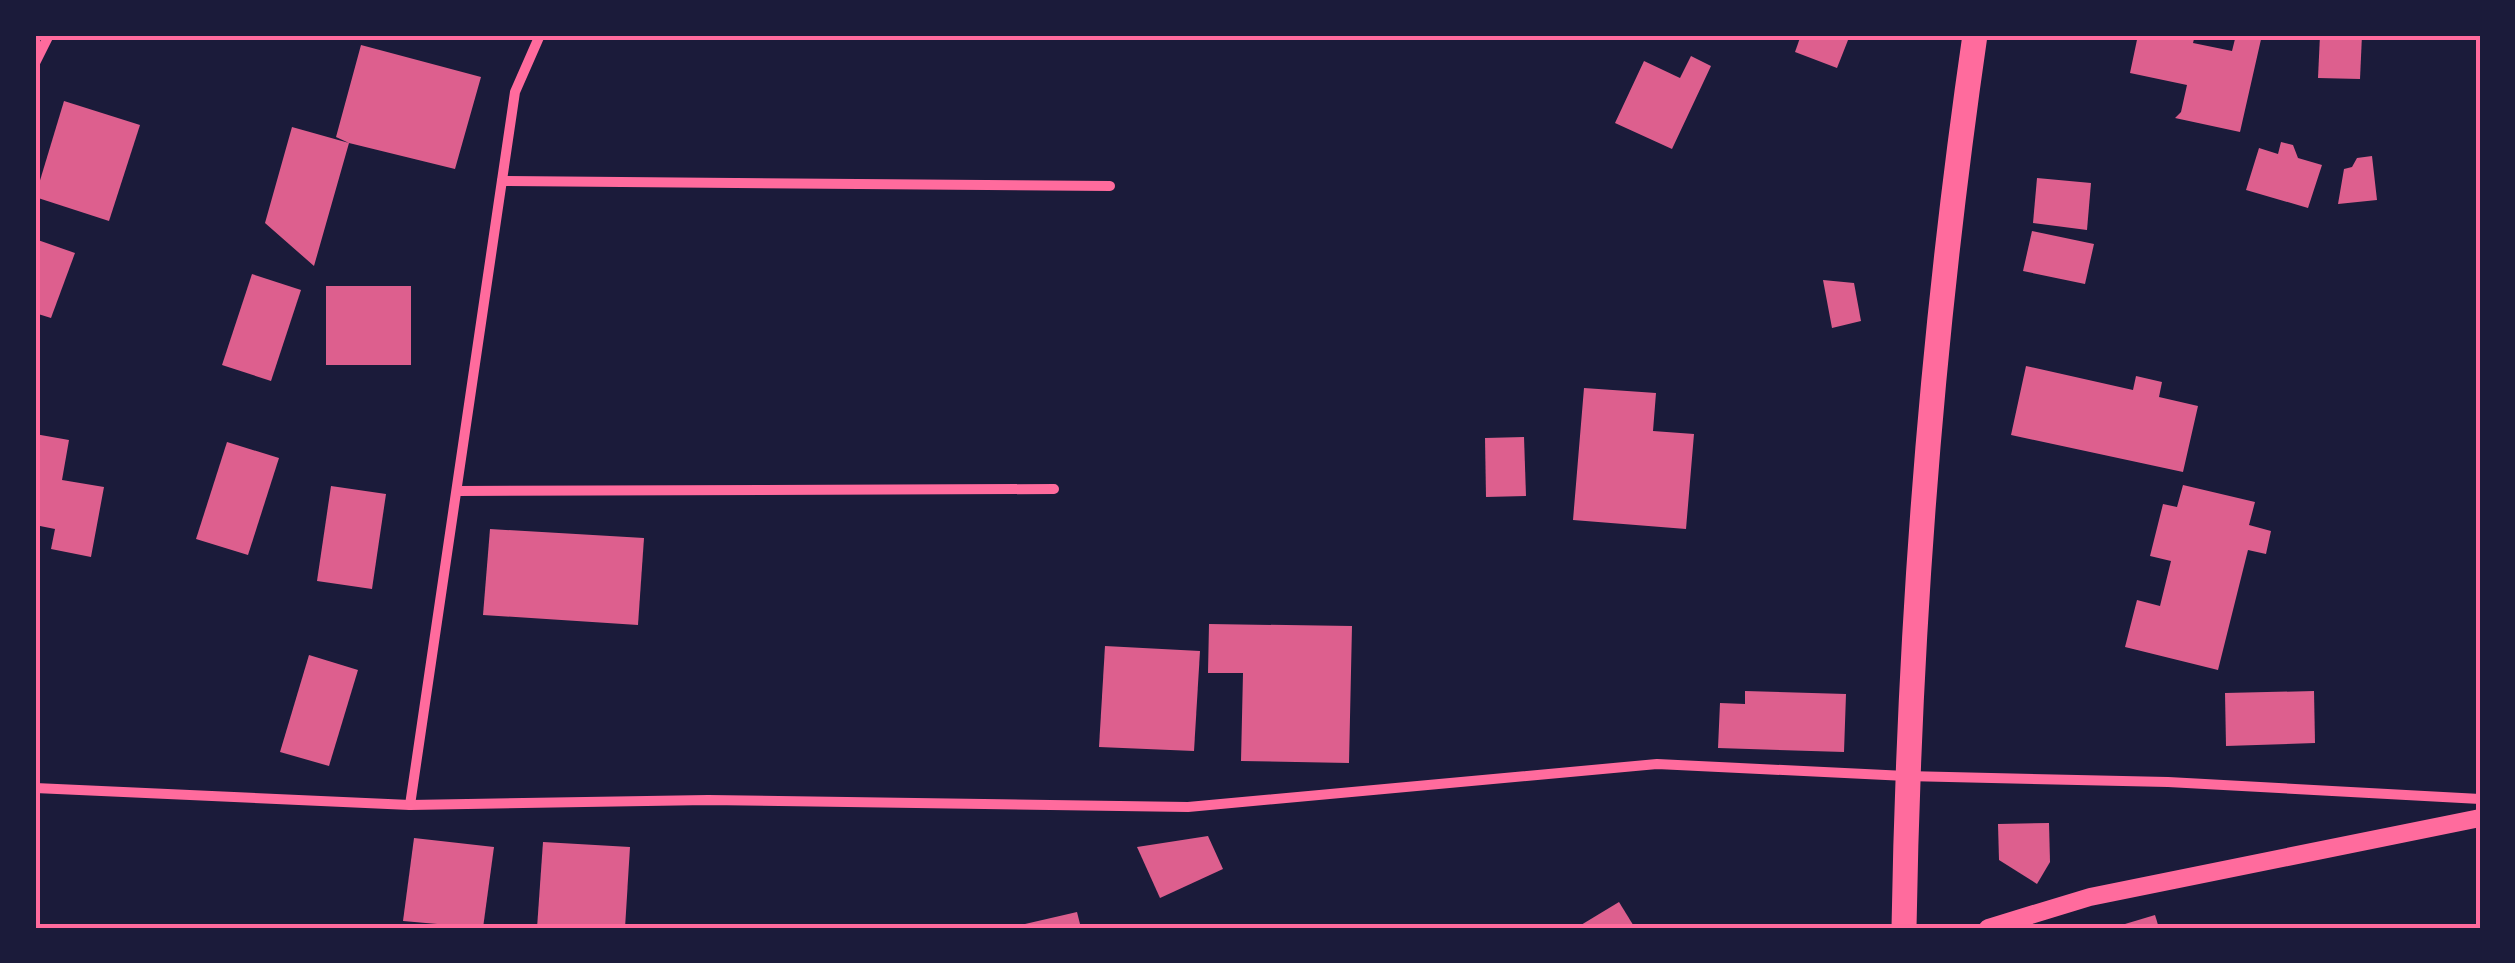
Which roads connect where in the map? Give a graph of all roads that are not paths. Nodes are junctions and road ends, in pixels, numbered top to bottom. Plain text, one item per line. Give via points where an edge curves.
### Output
1 (48, 35) edge
2 (540, 35) edge
3 (1975, 35) edge
4 (35, 64) edge
5 (502, 180) junction
6 (1110, 186) dead end
7 (1054, 489) dead end
8 (457, 491) junction
9 (1906, 776) junction
10 (35, 788) edge
11 (2480, 799) edge
12 (410, 806) junction
13 (2480, 818) edge
14 (1904, 928) edge
15 (1988, 928) edge

1 - 4 street
2 - 5 street via 514,92
3 - 9 main road via 1931,387
5 - 6 street
5 - 8 street
7 - 8 street
8 - 12 street
9 - 11 street
9 - 12 street via 1658,764 1188,806 708,800
9 - 14 main road
10 - 12 street
13 - 15 street via 2090,898

